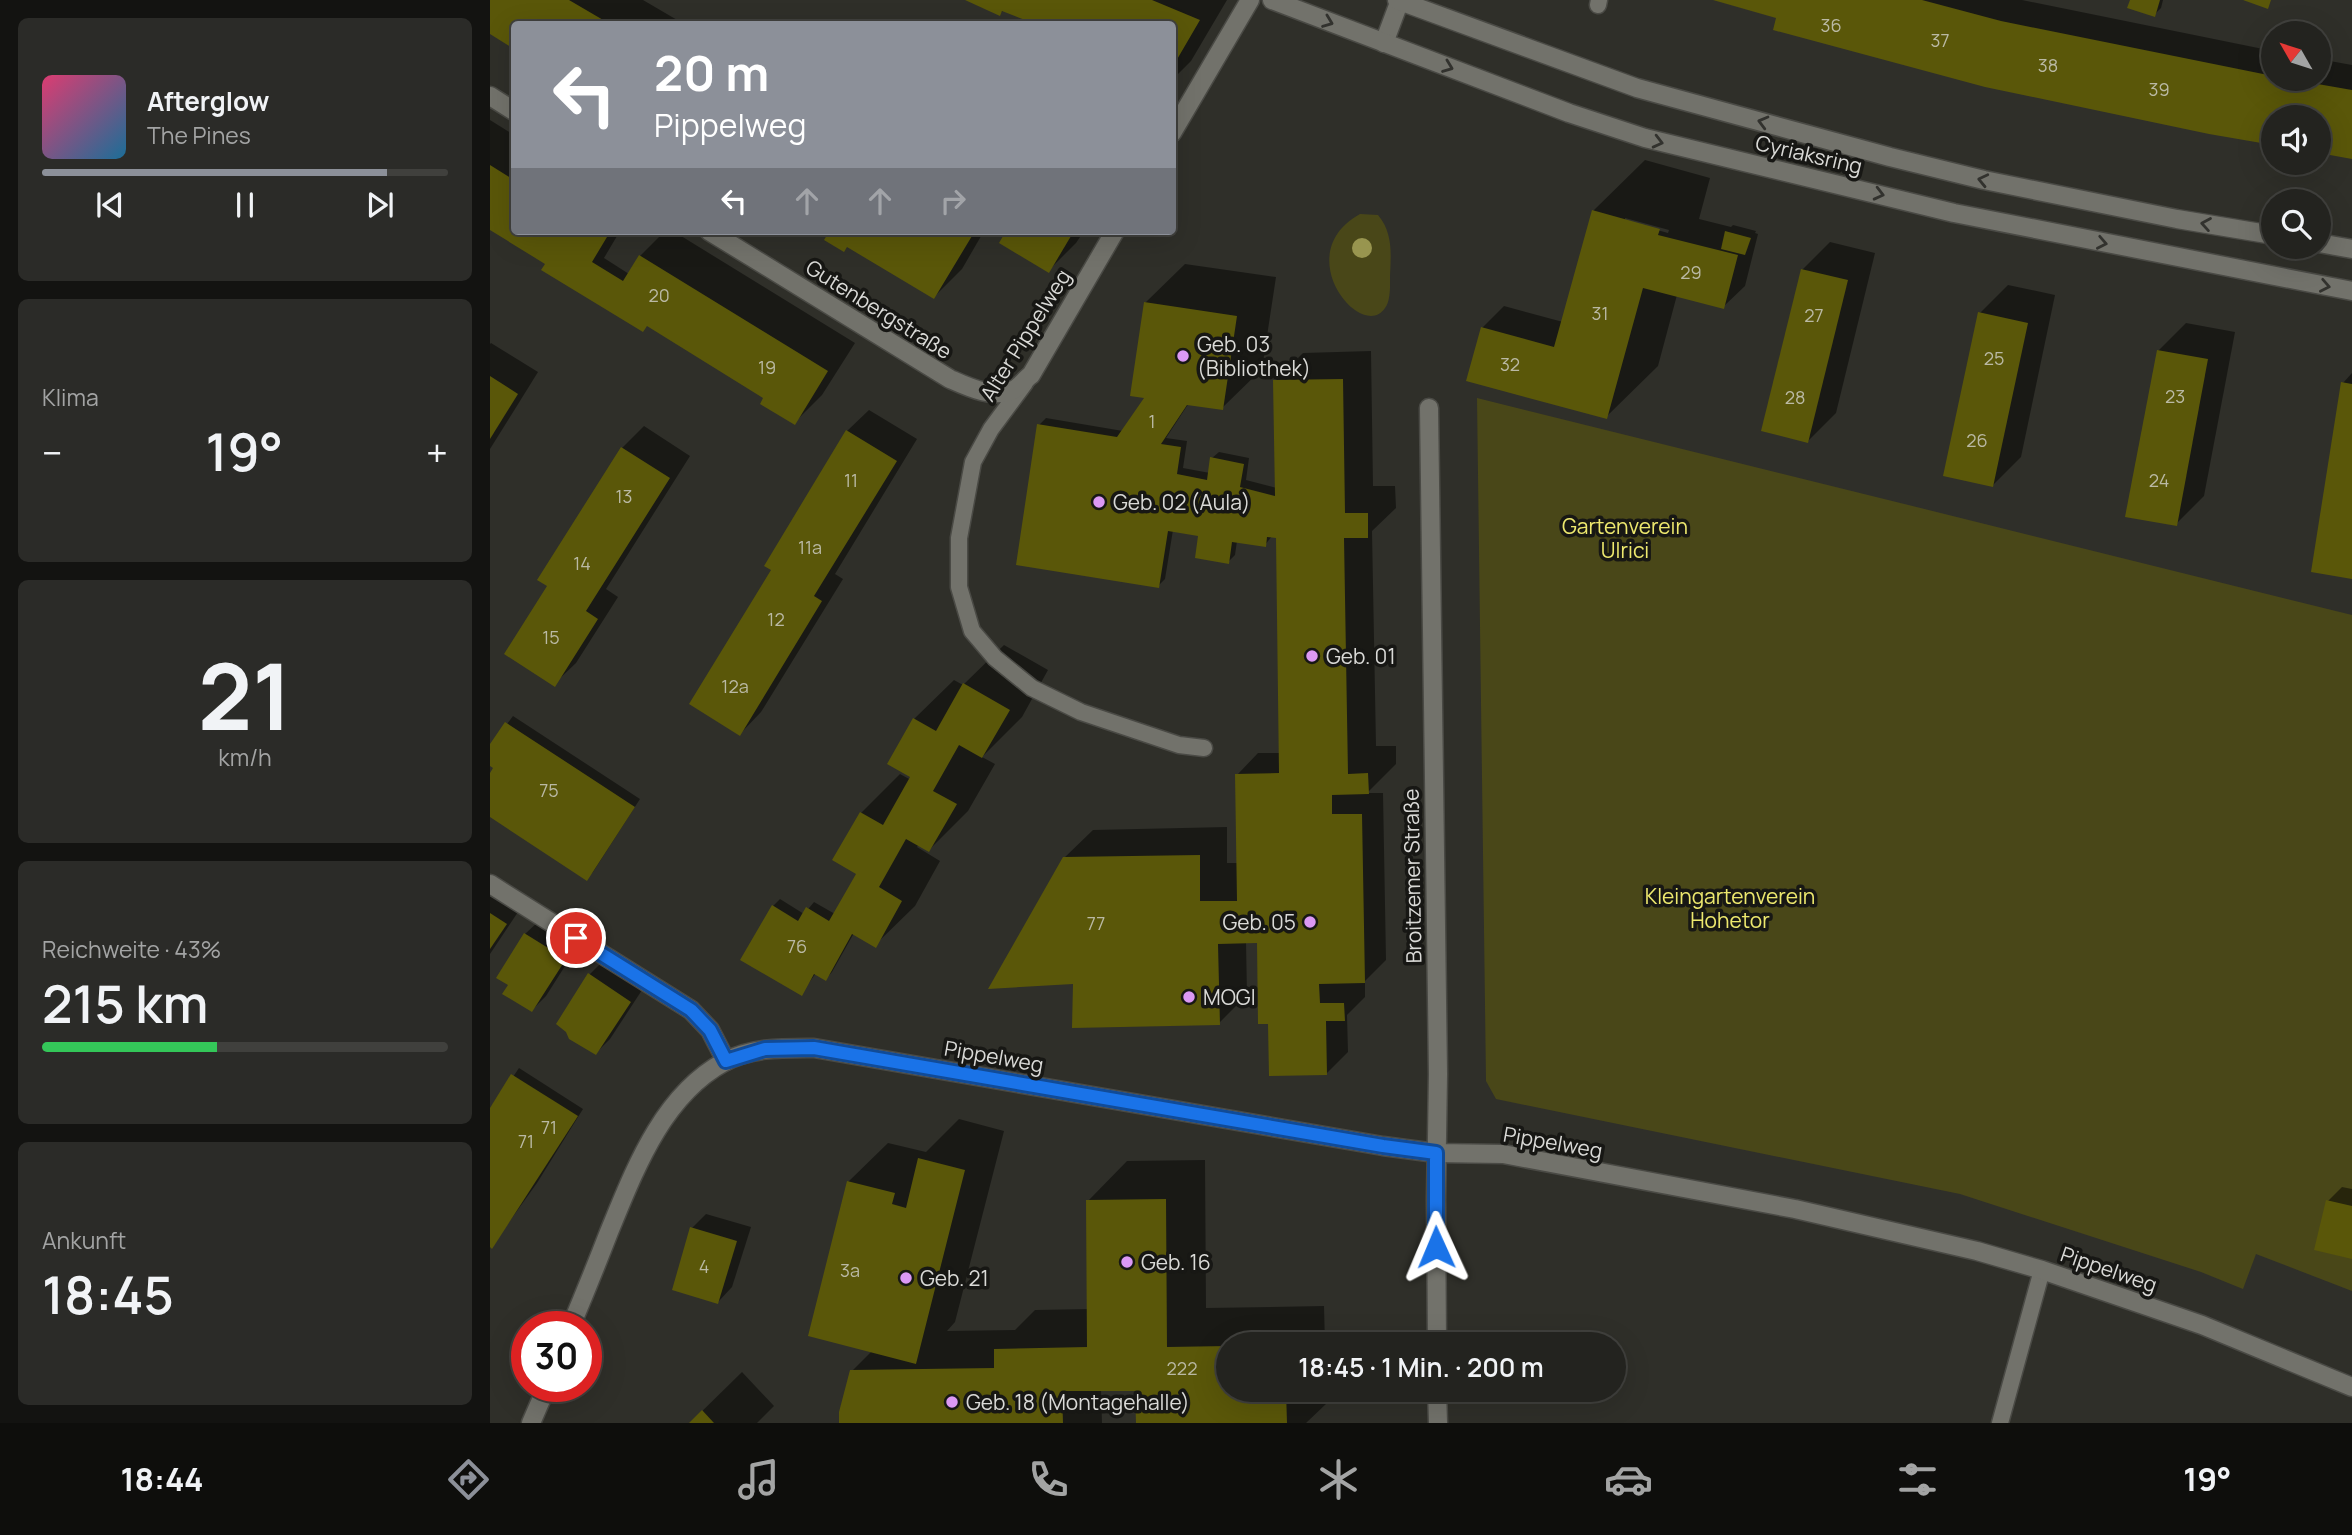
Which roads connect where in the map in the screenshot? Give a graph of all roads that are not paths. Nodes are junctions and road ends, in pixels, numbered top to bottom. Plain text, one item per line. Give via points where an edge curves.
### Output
1 (1250, 0) edge
2 (1272, 0) edge
3 (1399, 0) edge
4 (1384, 43) junction
5 (490, 96) edge
6 (511, 109) edge
7 (1176, 127) edge
8 (2261, 233) edge
9 (715, 235) edge
10 (1113, 235) edge
11 (2331, 245) edge
12 (2352, 249) edge
13 (2352, 291) edge
14 (1031, 375) junction
15 (1429, 408) dead end
16 (1204, 748) dead end
17 (490, 884) edge
18 (726, 1061) junction
19 (1436, 1153) junction
20 (2042, 1270) junction
21 (577, 1311) edge
22 (1437, 1332) edge
23 (2352, 1387) edge
24 (540, 1402) edge
25 (1437, 1402) edge
26 (531, 1423) edge
27 (1438, 1423) edge
28 (2000, 1423) edge

1 - 7 street
2 -> 4 street, Cyriaksring
3 - 4 street
8 -> 3 street, Cyriaksring via 1984,180 1890,157 1620,83
4 -> 13 street, Cyriaksring via 1586,119 1685,149 1954,213
5 - 6 street
9 - 14 street, Gutenbergstraße via 950,380 993,393 1013,390
10 - 14 street, Alter Pippelweg
11 - 12 street
14 - 16 lane, Alter Pippelweg via 973,462 959,538 958,587 972,631 995,658 1032,688 1081,712 1180,745
15 - 19 street, Broitzemer Straße
17 - 18 street via 691,1010 710,1030
18 - 19 street, Pippelweg via 765,1049 814,1048
18 - 21 street, Pippelweg via 696,1081 657,1130 634,1170
19 - 20 street, Pippelweg via 1503,1154 1795,1209
19 - 22 street, Broitzemer Straße
20 - 23 street, Pippelweg via 2202,1325
20 - 28 lane
24 - 26 street
25 - 27 street

